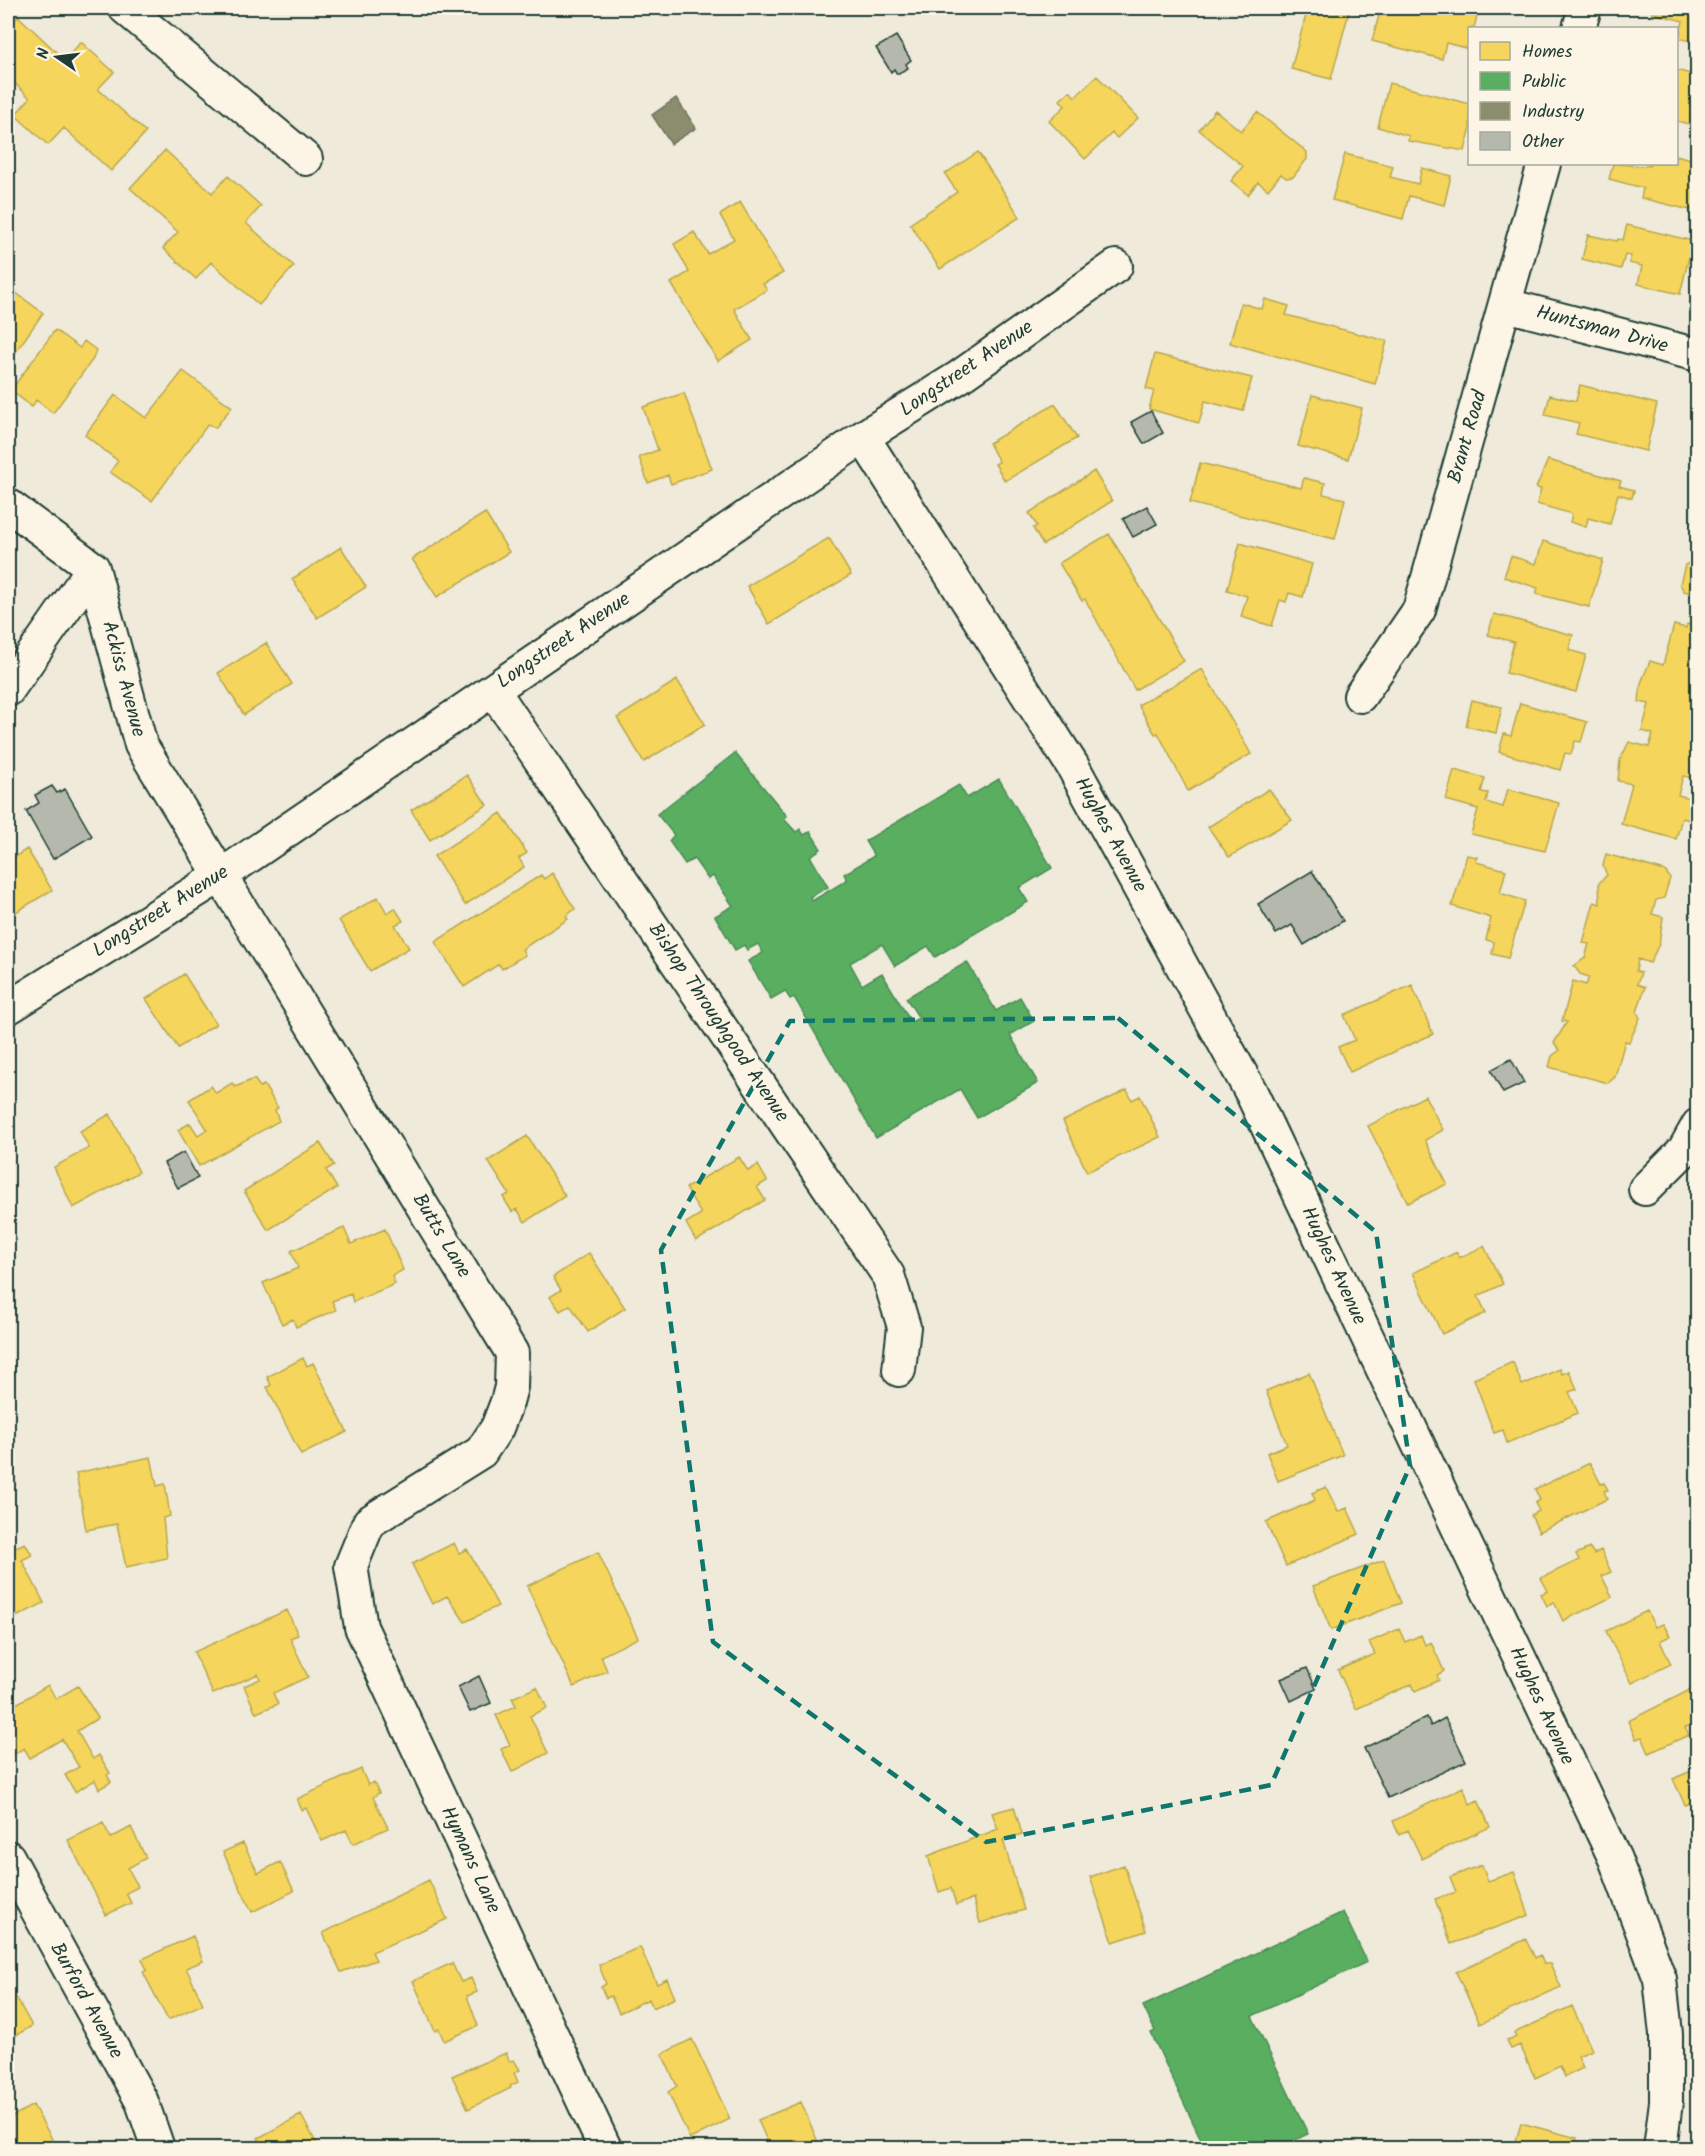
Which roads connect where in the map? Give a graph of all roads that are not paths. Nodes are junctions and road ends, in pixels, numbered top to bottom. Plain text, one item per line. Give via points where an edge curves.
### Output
1 (125, 8) edge
2 (1585, 8) edge
3 (1579, 27) edge
4 (306, 159) dead end
5 (1544, 165) edge
6 (1116, 266) dead end
7 (1506, 305) junction
8 (1698, 355) edge
9 (863, 437) junction
10 (8, 505) edge
11 (93, 568) junction
12 (8, 690) edge
13 (494, 690) junction
14 (1360, 696) dead end
15 (222, 875) junction
16 (8, 1008) edge
17 (1698, 1125) edge
18 (1645, 1189) dead end
19 (899, 1370) dead end
20 (351, 1566) joint
21 (8, 1857) edge
22 (158, 2148) edge
23 (605, 2148) edge
24 (1660, 2148) edge

1 - 4 street
2 - 3 street
5 - 7 street, Brant Road
6 - 9 street, Longstreet Avenue via 959,377
7 - 8 street, Huntsman Drive
7 - 14 street, Brant Road via 1419,610
9 - 13 street, Longstreet Avenue
9 - 24 street, Hughes Avenue via 1072,765 1251,1092 1615,1860 1660,1979 1666,2045 1666,2102
10 - 11 street
11 - 12 street
11 - 15 street, Ackiss Avenue via 141,745
13 - 15 street, Longstreet Avenue
13 - 19 street, Bishop Throughgood Avenue via 888,1275 904,1327
15 - 16 street, Longstreet Avenue
15 - 20 street, Butts Lane via 512,1353 507,1402 497,1428 481,1452 369,1522
17 - 18 street via 1684,1150
20 - 23 street, Hymans Lane via 361,1627
21 - 22 street, Burford Avenue via 142,2102

